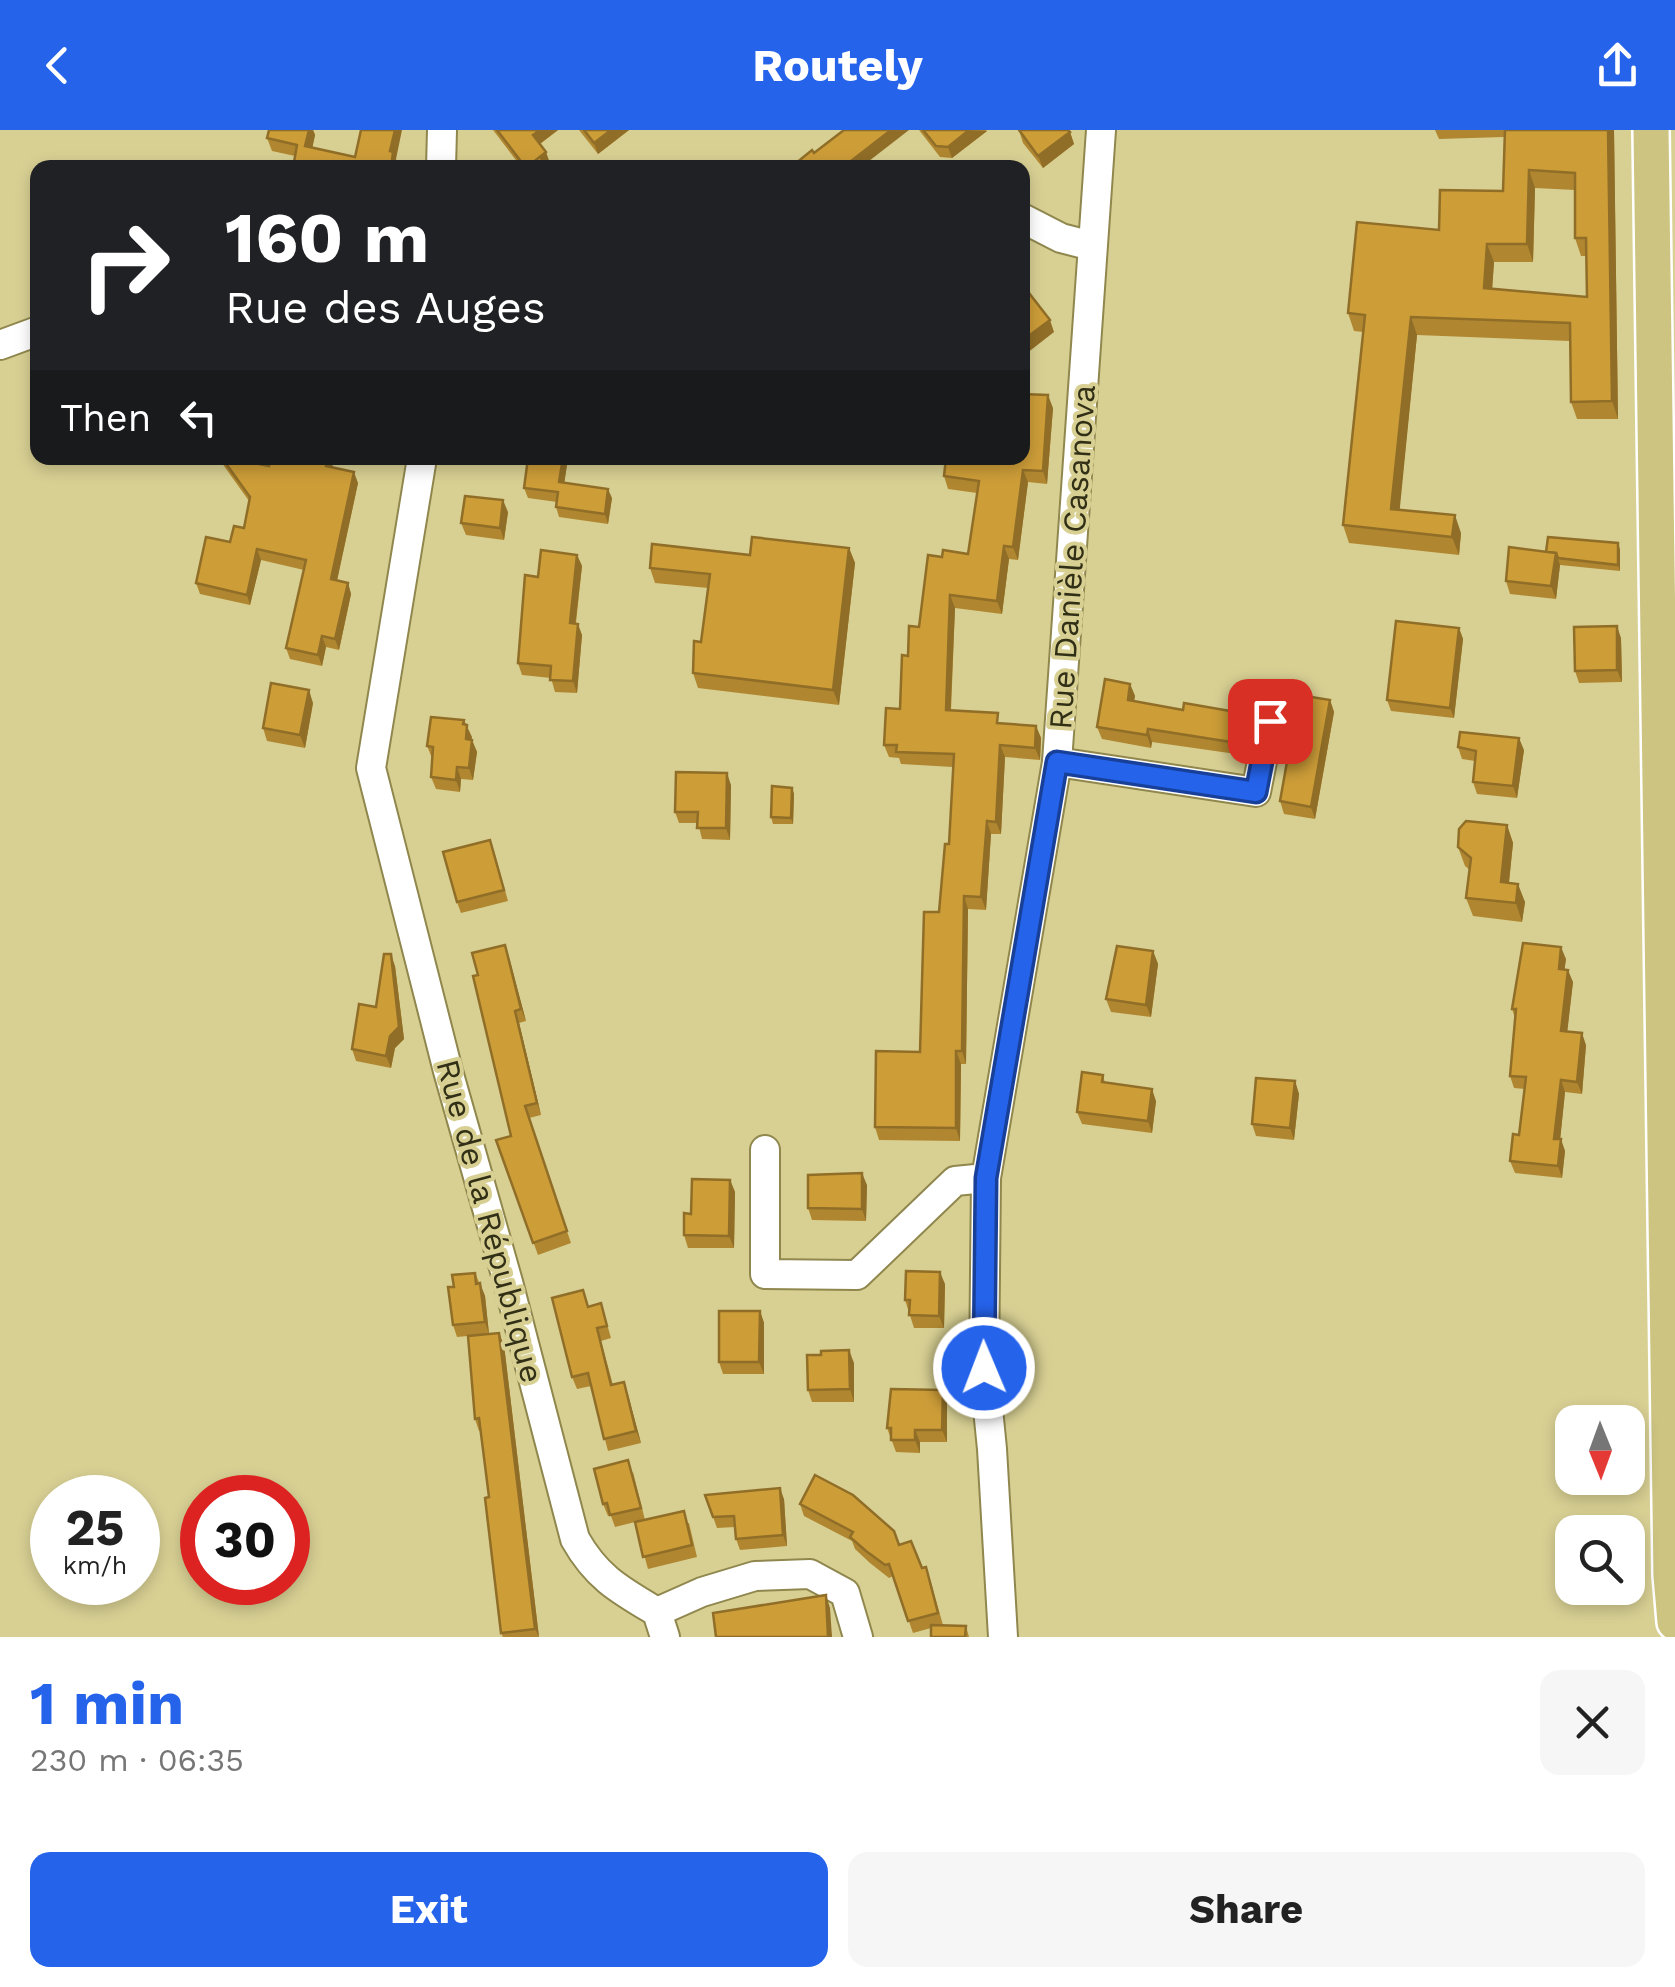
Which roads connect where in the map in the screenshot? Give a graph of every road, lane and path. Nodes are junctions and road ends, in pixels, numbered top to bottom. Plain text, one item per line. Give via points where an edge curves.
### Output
1 (442, 130) edge
2 (1101, 130) edge
3 (1651, 130) edge
4 (441, 160) edge
5 (1030, 222) edge
6 (1092, 246) junction
7 (30, 334) edge
8 (0, 345) edge
9 (421, 465) edge
10 (1270, 721) dead end
11 (1057, 762) junction
12 (1668, 762) edge
13 (765, 1150) dead end
14 (986, 1178) junction
15 (1675, 1622) edge
16 (661, 1624) edge
17 (858, 1637) edge
18 (1004, 1637) edge

1 - 4 street
2 - 6 street, Rue Danièle Casanova
3 - 12 main road
5 - 6 street
6 - 11 street, Rue Danièle Casanova
7 - 8 street
9 - 16 street, Rue de la République via 371,768 575,1539 590,1566
10 - 11 street via 1256,792
11 - 14 street, Rue Danièle Casanova
12 - 15 main road
13 - 14 street via 766,1274 857,1275 956,1181
14 - 18 street, Rue Danièle Casanova via 984,1368
16 - 17 street via 702,1592 755,1576 810,1574 844,1594

